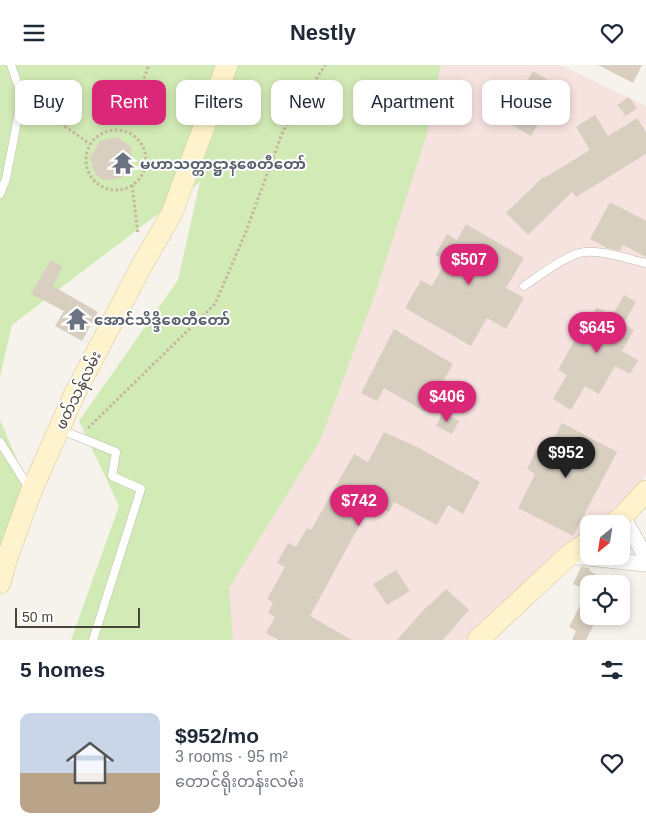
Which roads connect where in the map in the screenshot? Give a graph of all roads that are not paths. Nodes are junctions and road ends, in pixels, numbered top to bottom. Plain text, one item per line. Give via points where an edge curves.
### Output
1 (11, 65) edge
2 (227, 65) edge
3 (0, 194) edge
4 (646, 263) edge
5 (524, 286) dead end
6 (59, 429) junction
7 (0, 442) edge
8 (646, 491) edge
9 (32, 492) junction
10 (623, 515) edge
11 (630, 536) edge
12 (580, 547) edge
13 (568, 556) junction
14 (646, 558) edge
15 (646, 564) edge
16 (0, 583) edge
17 (93, 640) edge
18 (478, 640) edge

1 - 3 lane via 22,96 6,179
2 - 6 street, ဖတ်သန်လမ်း via 172,213 79,384
4 - 5 lane via 584,252 560,262
6 - 9 street, ဖတ်သန်လမ်း
6 - 17 lane via 116,452 112,476 141,489
7 - 9 lane
8 - 10 street
9 - 16 street, ဖတ်သန်လမ်း
11 - 14 street
12 - 13 street
13 - 15 street
13 - 18 street

